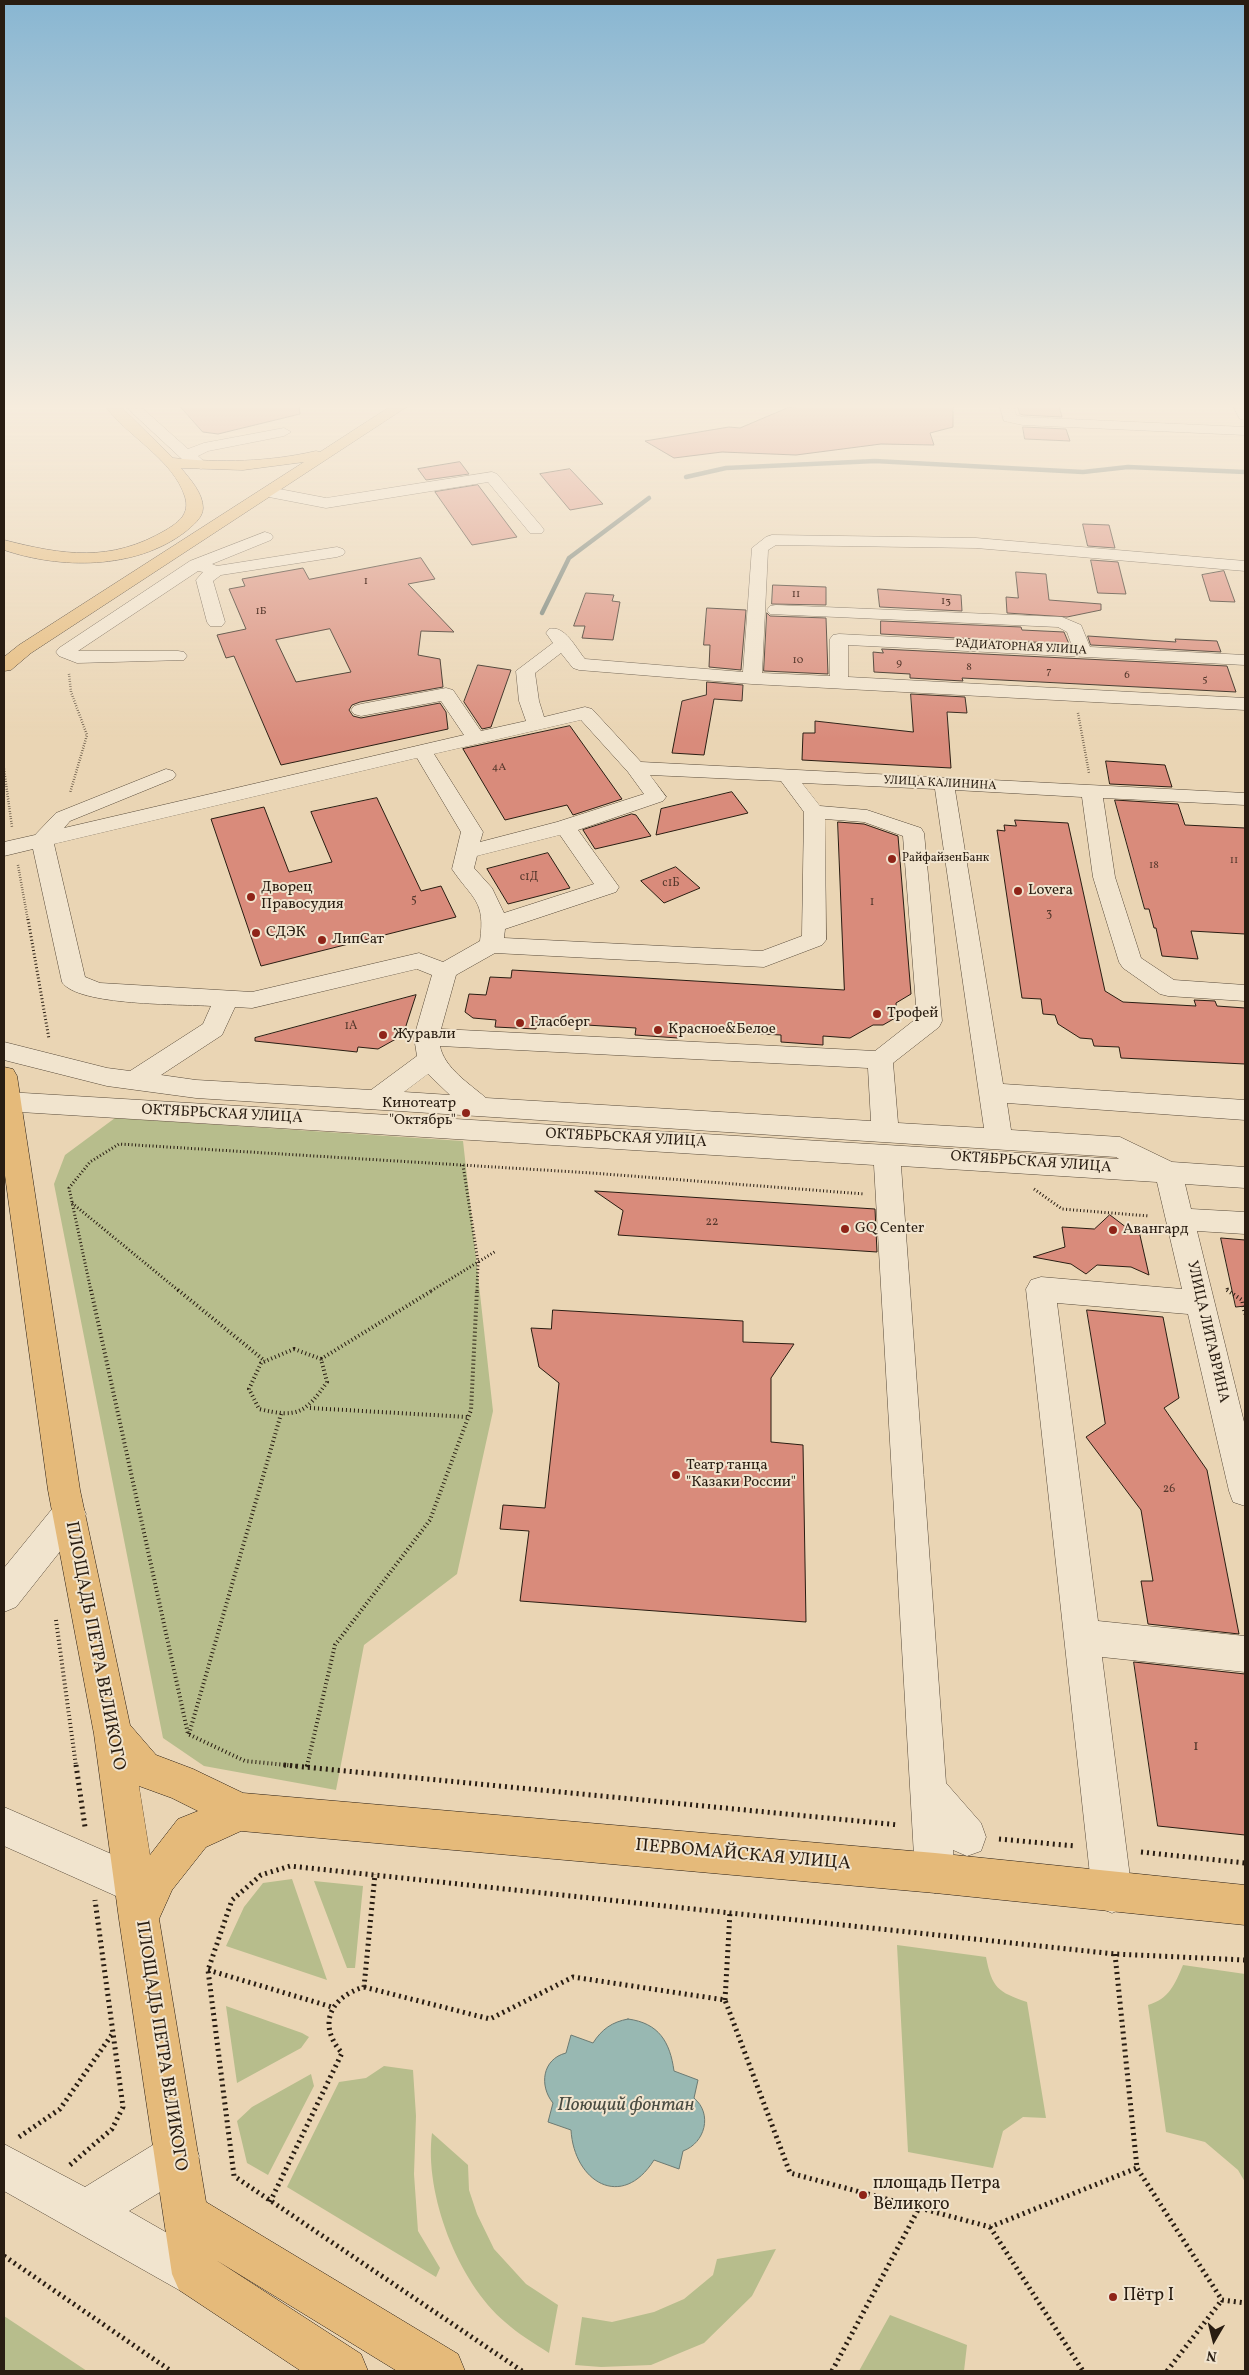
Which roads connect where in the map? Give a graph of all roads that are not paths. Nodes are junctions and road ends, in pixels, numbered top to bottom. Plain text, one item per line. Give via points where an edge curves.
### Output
1 (192, 517) edge
2 (230, 517) edge
3 (525, 517) edge
4 (536, 530) dead end
5 (265, 537) dead end
6 (4, 545) edge
7 (337, 552) dead end
8 (168, 557) junction
9 (196, 565) junction
10 (1245, 566) edge
11 (216, 571) junction
12 (776, 610) dead end
13 (838, 612) junction
14 (934, 616) junction
15 (1005, 620) junction
16 (216, 622) dead end
17 (839, 640) junction
18 (937, 644) junction
19 (1012, 647) junction
20 (1083, 651) junction
21 (178, 656) dead end
22 (1245, 660) edge
23 (4, 666) edge
24 (752, 678) junction
25 (840, 683) junction
26 (1245, 704) edge
27 (361, 710) dead end
28 (537, 724) junction
29 (476, 738) junction
30 (422, 751) junction
31 (635, 768) junction
32 (166, 775) dead end
33 (787, 776) junction
34 (944, 784) junction
35 (1092, 793) junction
36 (1245, 800) edge
37 (814, 812) junction
38 (566, 827) junction
39 (42, 840) junction
40 (9, 848) edge
41 (467, 852) junction
42 (493, 935) junction
43 (445, 971) junction
44 (1245, 993) edge
45 (226, 1000) junction
46 (428, 1048) junction
47 (4, 1051) edge
48 (880, 1060) junction
49 (133, 1081) junction
50 (6, 1089) edge
51 (992, 1093) junction
52 (376, 1100) junction
53 (193, 1101) junction
54 (480, 1107) junction
55 (1245, 1110) edge
56 (999, 1140) junction
57 (886, 1143) junction
58 (1169, 1172) junction
59 (1245, 1177) edge
60 (1180, 1219) junction
61 (1245, 1223) edge
62 (1200, 1303) junction
63 (1245, 1491) edge
64 (69, 1514) junction
65 (4, 1595) edge
66 (1082, 1637) junction
67 (1245, 1654) edge
68 (112, 1734) junction
69 (241, 1812) junction
70 (4, 1826) edge
71 (935, 1873) junction
72 (1112, 1893) junction
73 (136, 1901) junction
74 (1245, 1906) edge
75 (10, 2153) edge
76 (177, 2156) junction
77 (86, 2212) junction
78 (187, 2216) junction
79 (195, 2274) junction
80 (344, 2371) edge
81 (441, 2371) edge

1 - 6 main road via 153,544 118,554 66,558 39,555
2 - 8 main road
3 - 4 street
5 - 9 street
7 - 11 street
8 - 9 street
8 - 23 main road via 25,649
9 - 11 street
9 - 21 street via 65,652 77,658
10 - 24 street via 976,543 772,540 760,548
11 - 16 street via 204,580
12 - 13 street
13 - 14 street
13 - 17 street
14 - 15 street
14 - 18 street
15 - 19 street
15 - 20 street via 1062,622 1075,629
17 - 18 street, РАДИАТОРНАЯ УЛИЦА
17 - 25 street
18 - 19 street, РАДИАТОРНАЯ УЛИЦА
19 - 20 street, РАДИАТОРНАЯ УЛИЦА
20 - 22 street, РАДИАТОРНАЯ УЛИЦА
24 - 25 street
24 - 28 street via 579,664 559,639 525,671 529,700
25 - 26 street
27 - 29 street via 446,694
28 - 29 street
28 - 31 street via 585,713
29 - 30 street
30 - 39 street
30 - 41 street via 472,832
31 - 33 street, УЛИЦА КАЛИНИНА
31 - 38 street via 656,797
32 - 39 street via 63,817
33 - 34 street, УЛИЦА КАЛИНИНА
33 - 37 street
34 - 35 street, УЛИЦА КАЛИНИНА
34 - 51 street
35 - 36 street, УЛИЦА КАЛИНИНА
35 - 44 street via 1104,877 1131,962 1168,988
37 - 42 street via 814,940 764,959
37 - 48 street via 867,816 913,833 930,1021
38 - 41 street
38 - 42 street via 608,886
39 - 40 street
39 - 45 street via 74,982 98,991
41 - 42 street via 463,869 489,897
42 - 43 street
43 - 45 street via 419,960 252,1000
43 - 46 street
45 - 49 street via 213,1029
46 - 48 street
46 - 52 street
46 - 54 street via 444,1075
47 - 49 street
48 - 57 street
49 - 53 street
50 - 53 street, ОКТЯБРЬСКАЯ УЛИЦА
50 - 64 main road, ПЛОЩАДЬ ПЕТРА ВЕЛИКОГО
51 - 55 street
51 - 56 street
52 - 53 street
52 - 54 street
53 - 57 street, ОКТЯБРЬСКАЯ УЛИЦА
54 - 57 street
56 - 57 street
56 - 58 street via 1120,1147
57 - 58 street, ОКТЯБРЬСКАЯ УЛИЦА
57 - 71 street via 928,1790 949,1832
58 - 59 street, ОКТЯБРЬСКАЯ УЛИЦА
58 - 60 street, УЛИЦА ЛИТАВРИНА
60 - 61 street
60 - 62 street, УЛИЦА ЛИТАВРИНА
62 - 63 street, УЛИЦА ЛИТАВРИНА
62 - 66 street via 1041,1289
64 - 65 street
64 - 68 main road, ПЛОЩАДЬ ПЕТРА ВЕЛИКОГО
66 - 67 street
66 - 72 street
68 - 69 main road via 144,1769 180,1782
68 - 73 main road, ПЛОЩАДЬ ПЕТРА ВЕЛИКОГО
69 - 71 main road, ПЕРВОМАЙСКАЯ УЛИЦА
69 - 73 main road via 192,1833
70 - 73 street via 90,1865
71 - 72 main road, ПЕРВОМАЙСКАЯ УЛИЦА
72 - 74 main road, ПЕРВОМАЙСКАЯ УЛИЦА
73 - 76 main road, ПЛОЩАДЬ ПЕТРА ВЕЛИКОГО
75 - 77 street
76 - 77 street
76 - 78 main road, ПЛОЩАДЬ ПЕТРА ВЕЛИКОГО
77 - 79 street
78 - 79 main road, ПЛОЩАДЬ ПЕТРА ВЕЛИКОГО
78 - 81 main road
79 - 80 main road

